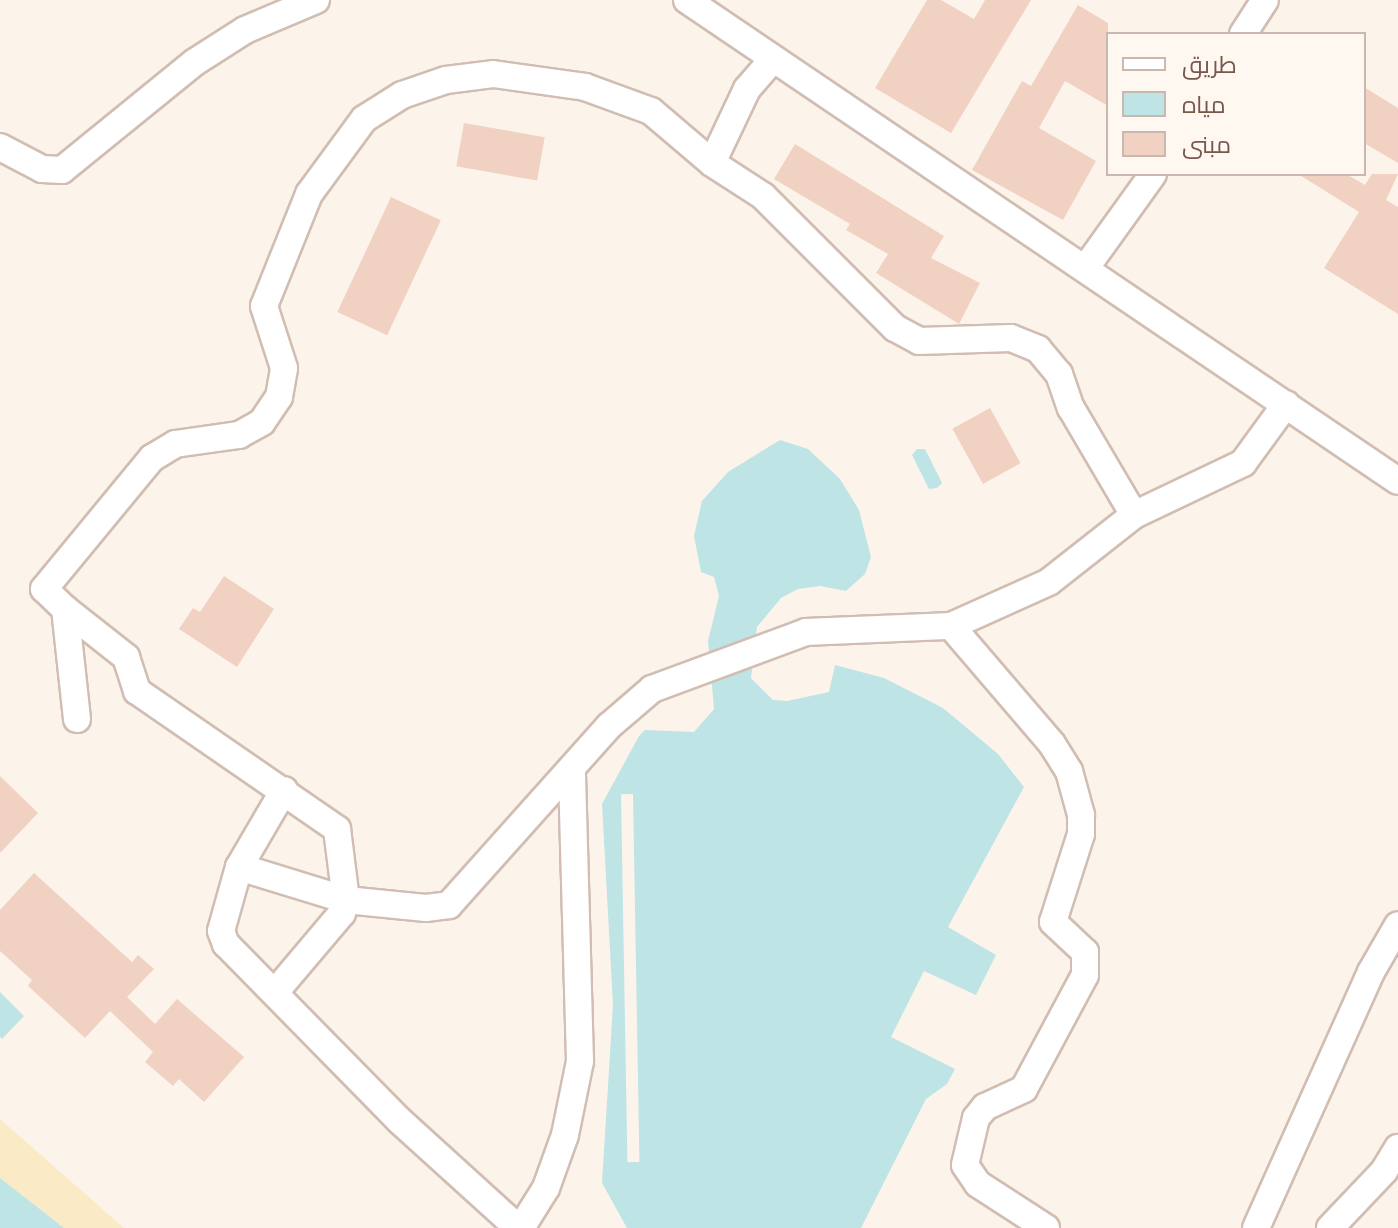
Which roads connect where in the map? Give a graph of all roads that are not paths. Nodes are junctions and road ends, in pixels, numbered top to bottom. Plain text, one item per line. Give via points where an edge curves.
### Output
1 (316, 0) edge
2 (687, 0) edge
3 (1265, 0) edge
4 (1244, 32) edge
5 (773, 59) junction
6 (0, 147) edge
7 (712, 163) junction
8 (1152, 176) edge
9 (1087, 266) junction
10 (1286, 404) junction
11 (1398, 481) edge
12 (1134, 515) junction
13 (65, 609) junction
14 (951, 626) junction
15 (77, 719) dead end
16 (572, 770) junction
17 (284, 790) junction
18 (239, 867) junction
19 (346, 900) junction
20 (1398, 925) edge
21 (277, 990) junction
22 (1398, 1148) edge
23 (519, 1228) edge
24 (1046, 1228) edge
25 (1256, 1228) edge
26 (1330, 1228) edge

1 - 6 street via 245,30 195,62 62,170 42,169
2 - 5 street
3 - 4 street
5 - 7 street via 747,89
5 - 9 street via 896,146
7 - 12 street via 763,196 919,341 1011,338 1038,349 1059,374 1071,408
7 - 13 street via 651,111 538,77 493,74 446,80 402,95 364,119 309,194 264,306 284,368 279,397 262,422 239,435 175,444 152,458 44,589
8 - 9 street
9 - 10 street
10 - 11 street
10 - 12 street via 1243,463
12 - 14 street via 1049,582
13 - 15 street
13 - 17 street via 126,657 137,691
14 - 16 street via 831,628 670,680 635,701
14 - 24 street via 1052,744 1069,771 1081,815 1081,834 1053,922 1085,952 1085,975 1024,1089 985,1107 976,1118 965,1165 978,1184
16 - 19 street via 449,905 426,908
16 - 23 street via 580,1061 565,1135 546,1188
17 - 18 street
17 - 19 street via 337,829
18 - 19 street
18 - 21 street via 221,931 226,944
19 - 21 street via 335,927
20 - 25 street via 1371,972
21 - 23 street via 400,1121
22 - 26 street via 1384,1171

